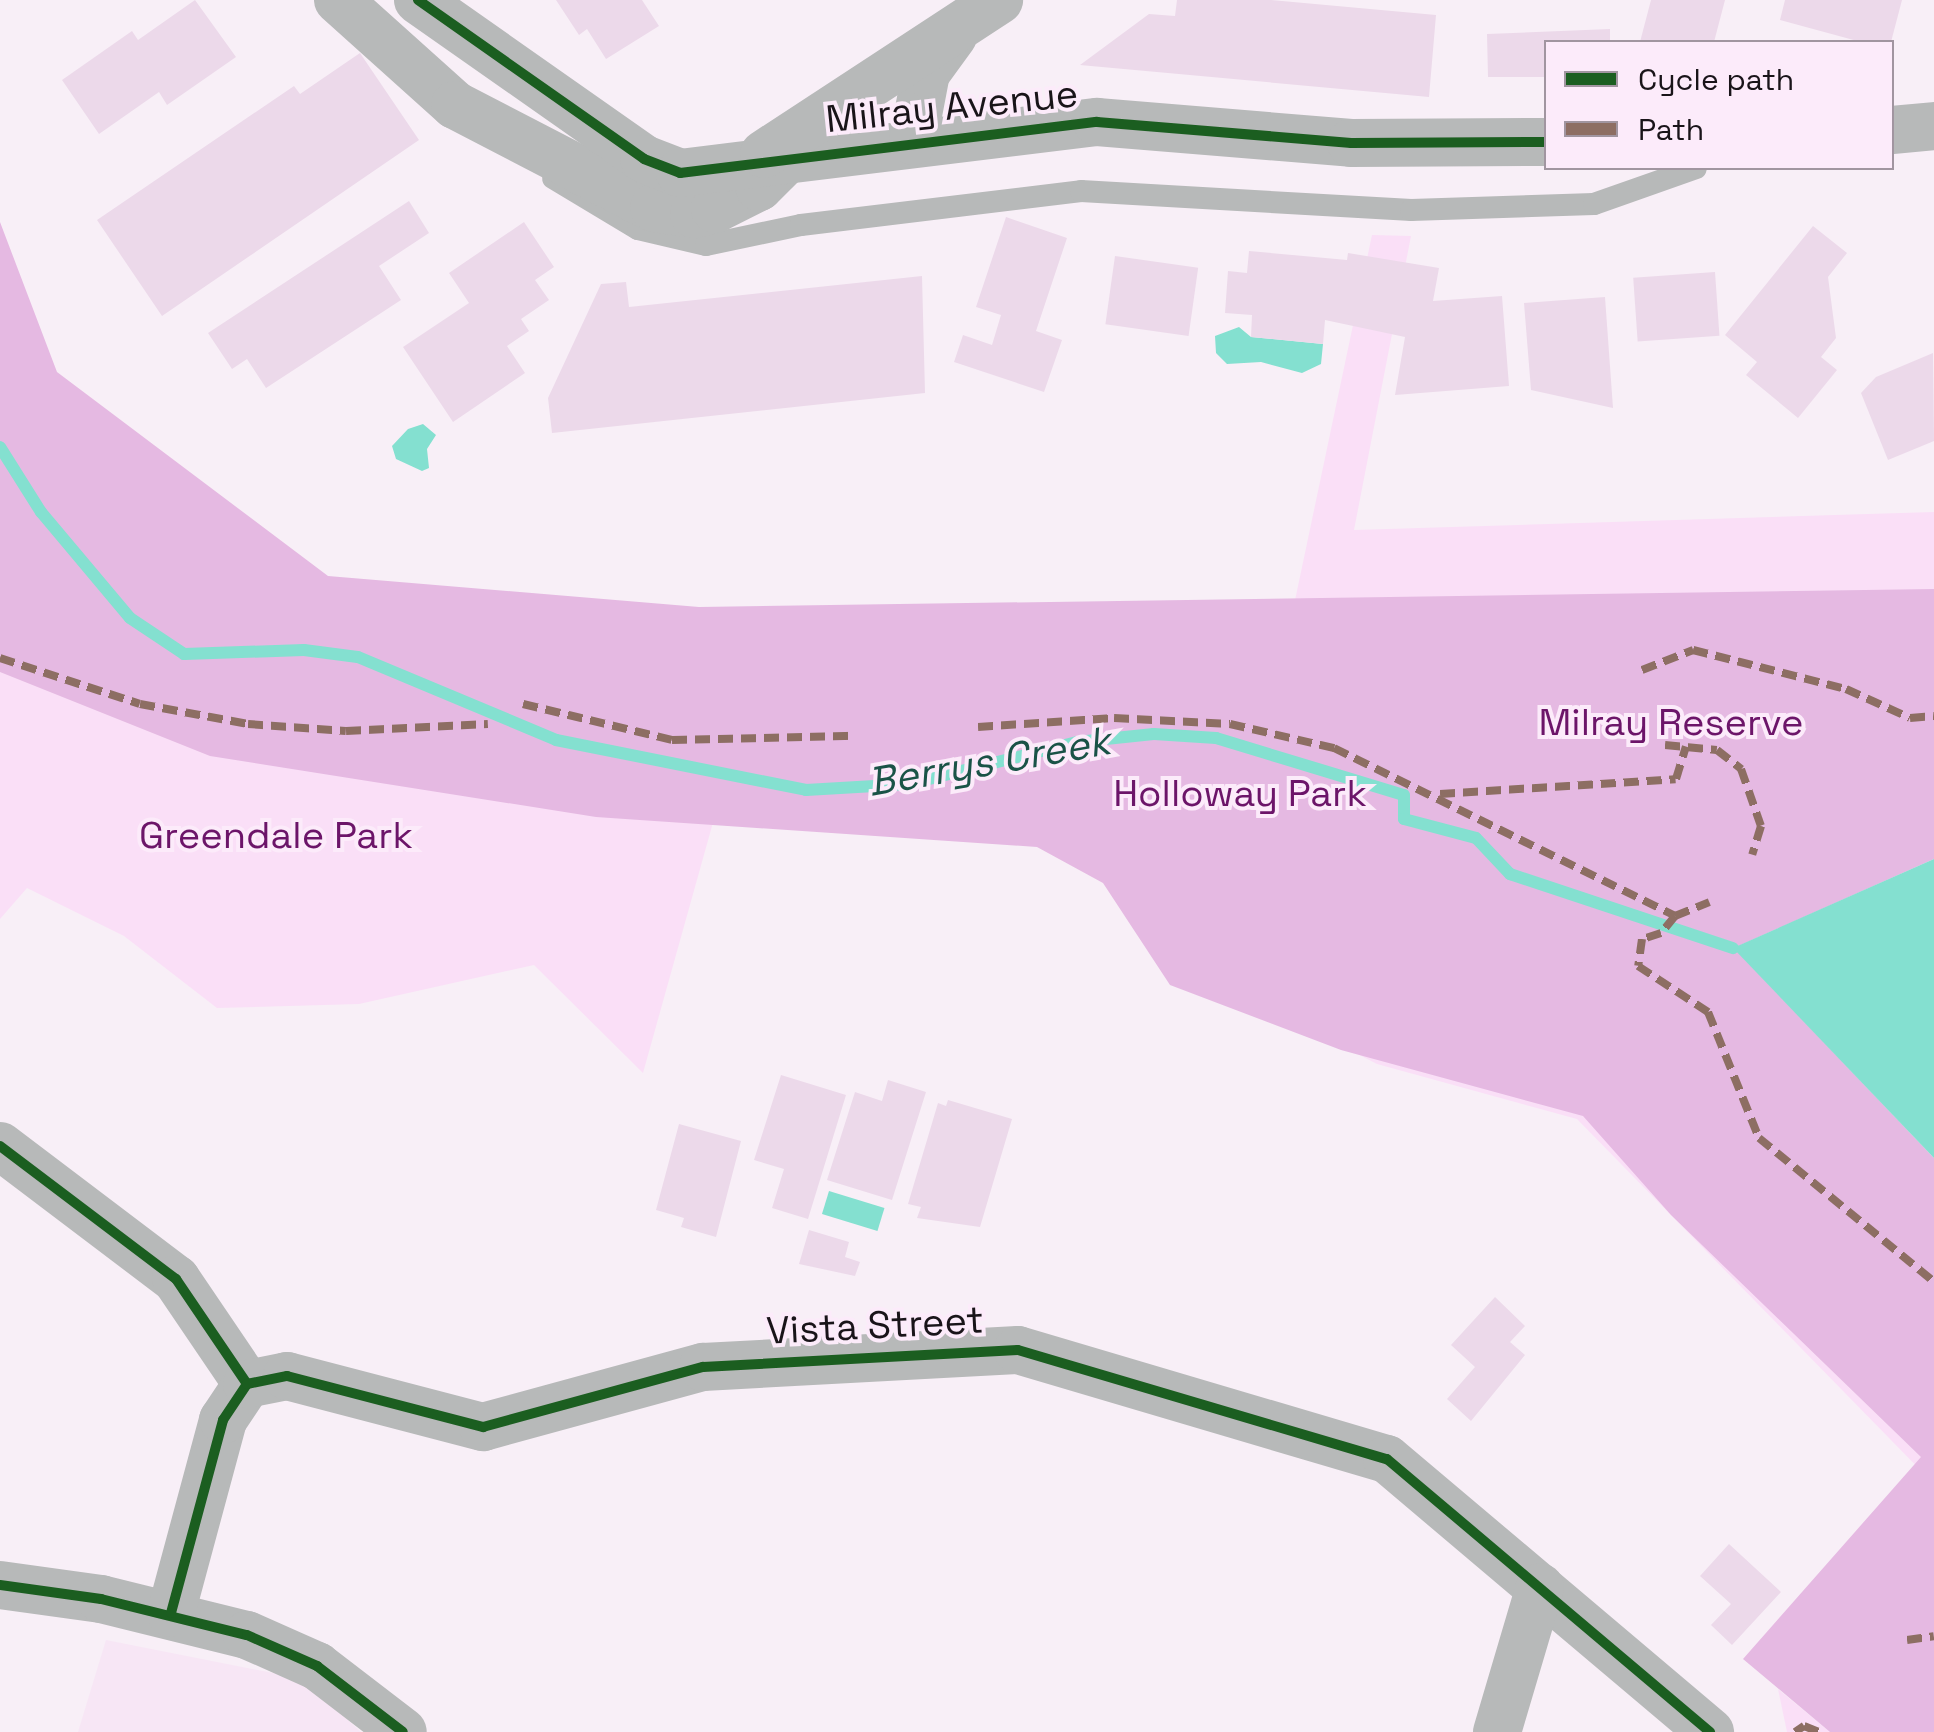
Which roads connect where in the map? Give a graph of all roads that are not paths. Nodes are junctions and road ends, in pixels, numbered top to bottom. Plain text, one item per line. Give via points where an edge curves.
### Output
1 (338, 0) edge
2 (418, 0) edge
3 (982, 11) edge
4 (1934, 126) edge
5 (1894, 130) edge
6 (510, 138) junction
7 (913, 141) junction
8 (1544, 142) edge
9 (772, 157) junction
10 (1690, 170) edge
11 (0, 1146) edge
12 (247, 1384) junction
13 (0, 1585) edge
14 (1540, 1587) junction
15 (171, 1613) junction
16 (404, 1732) edge
17 (1497, 1732) edge
18 (1710, 1732) edge

1 - 6 street, Milray Avenue via 433,90
2 - 9 street, Milray Avenue via 656,166 700,172
3 - 7 street via 926,73
3 - 9 street
4 - 5 street
6 - 9 street, Milray Avenue via 645,204 688,214 745,196
6 - 10 lane, Milray Avenue via 560,184 608,214 664,239 706,245 802,224 1081,191 1411,210 1594,204
7 - 8 street, Milray Avenue via 1097,122 1351,143
7 - 9 street, Milray Avenue
11 - 12 street via 176,1279
12 - 14 street, Vista Street via 287,1376 483,1427 703,1367 1018,1350 1387,1459
12 - 15 street via 223,1420
13 - 15 street
14 - 17 street
14 - 18 street, Vista Street
15 - 16 street via 247,1635 317,1666

